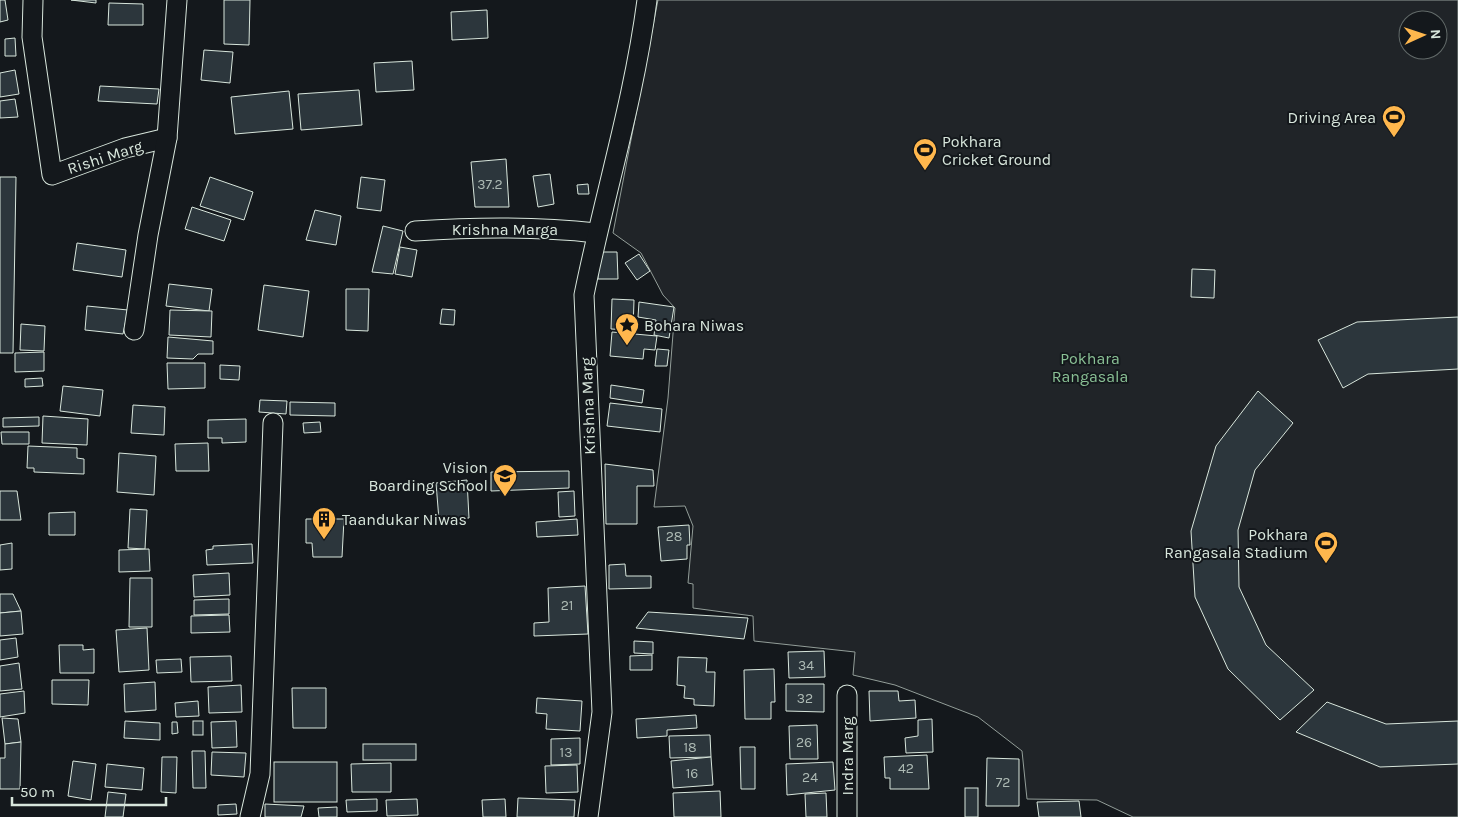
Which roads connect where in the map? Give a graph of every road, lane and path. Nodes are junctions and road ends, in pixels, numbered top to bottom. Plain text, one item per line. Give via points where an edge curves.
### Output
1 (33, 0) edge
2 (177, 0) edge
3 (647, 0) edge
4 (167, 138) junction
5 (414, 231) dead end
6 (596, 233) junction
7 (134, 330) dead end
8 (273, 423) dead end
9 (847, 695) dead end
10 (250, 817) edge
11 (588, 817) edge
12 (847, 817) edge

1 - 4 street, Rishi Marg via 32,36 52,175 125,148
2 - 4 street
3 - 6 street, Krishna Marg via 624,128
4 - 7 street
5 - 6 street, Krishna Marga via 486,226
6 - 11 street, Krishna Marg via 584,295 602,712
8 - 10 street via 260,774
9 - 12 street, Indra Marg

